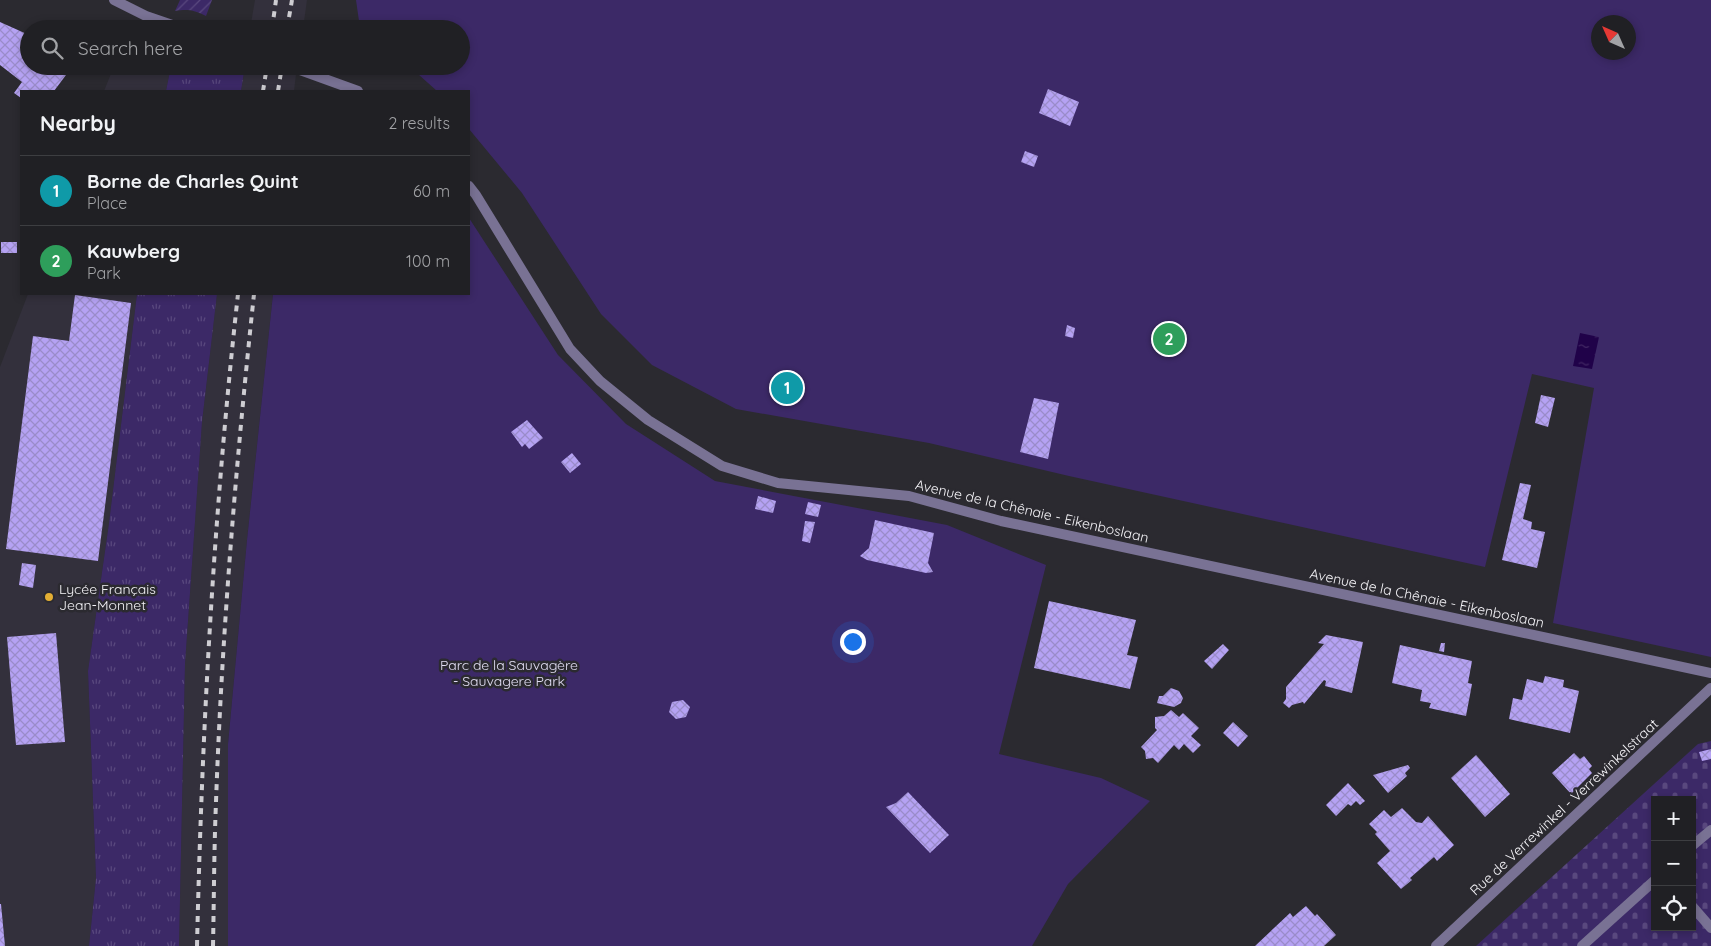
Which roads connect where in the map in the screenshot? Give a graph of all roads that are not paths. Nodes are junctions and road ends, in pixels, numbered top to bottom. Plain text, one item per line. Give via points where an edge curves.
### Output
1 (114, 0) edge
2 (158, 20) edge
3 (314, 75) edge
4 (355, 90) edge
5 (470, 187) edge
6 (1711, 673) edge
7 (1711, 688) edge
8 (1711, 830) edge
9 (1696, 843) edge
10 (1651, 884) edge
11 (1696, 911) edge
12 (1711, 928) edge
13 (1436, 946) edge
14 (1582, 946) edge

1 - 2 street
3 - 4 street
5 - 6 street, Avenue de la Chênaie - Eikenboslaan via 570,349 600,381 648,420 722,466 778,483 909,496 1001,521
7 - 13 street, Rue de Verrewinkel - Verrewinkelstraat
8 - 9 street
10 - 14 street
11 - 12 street

